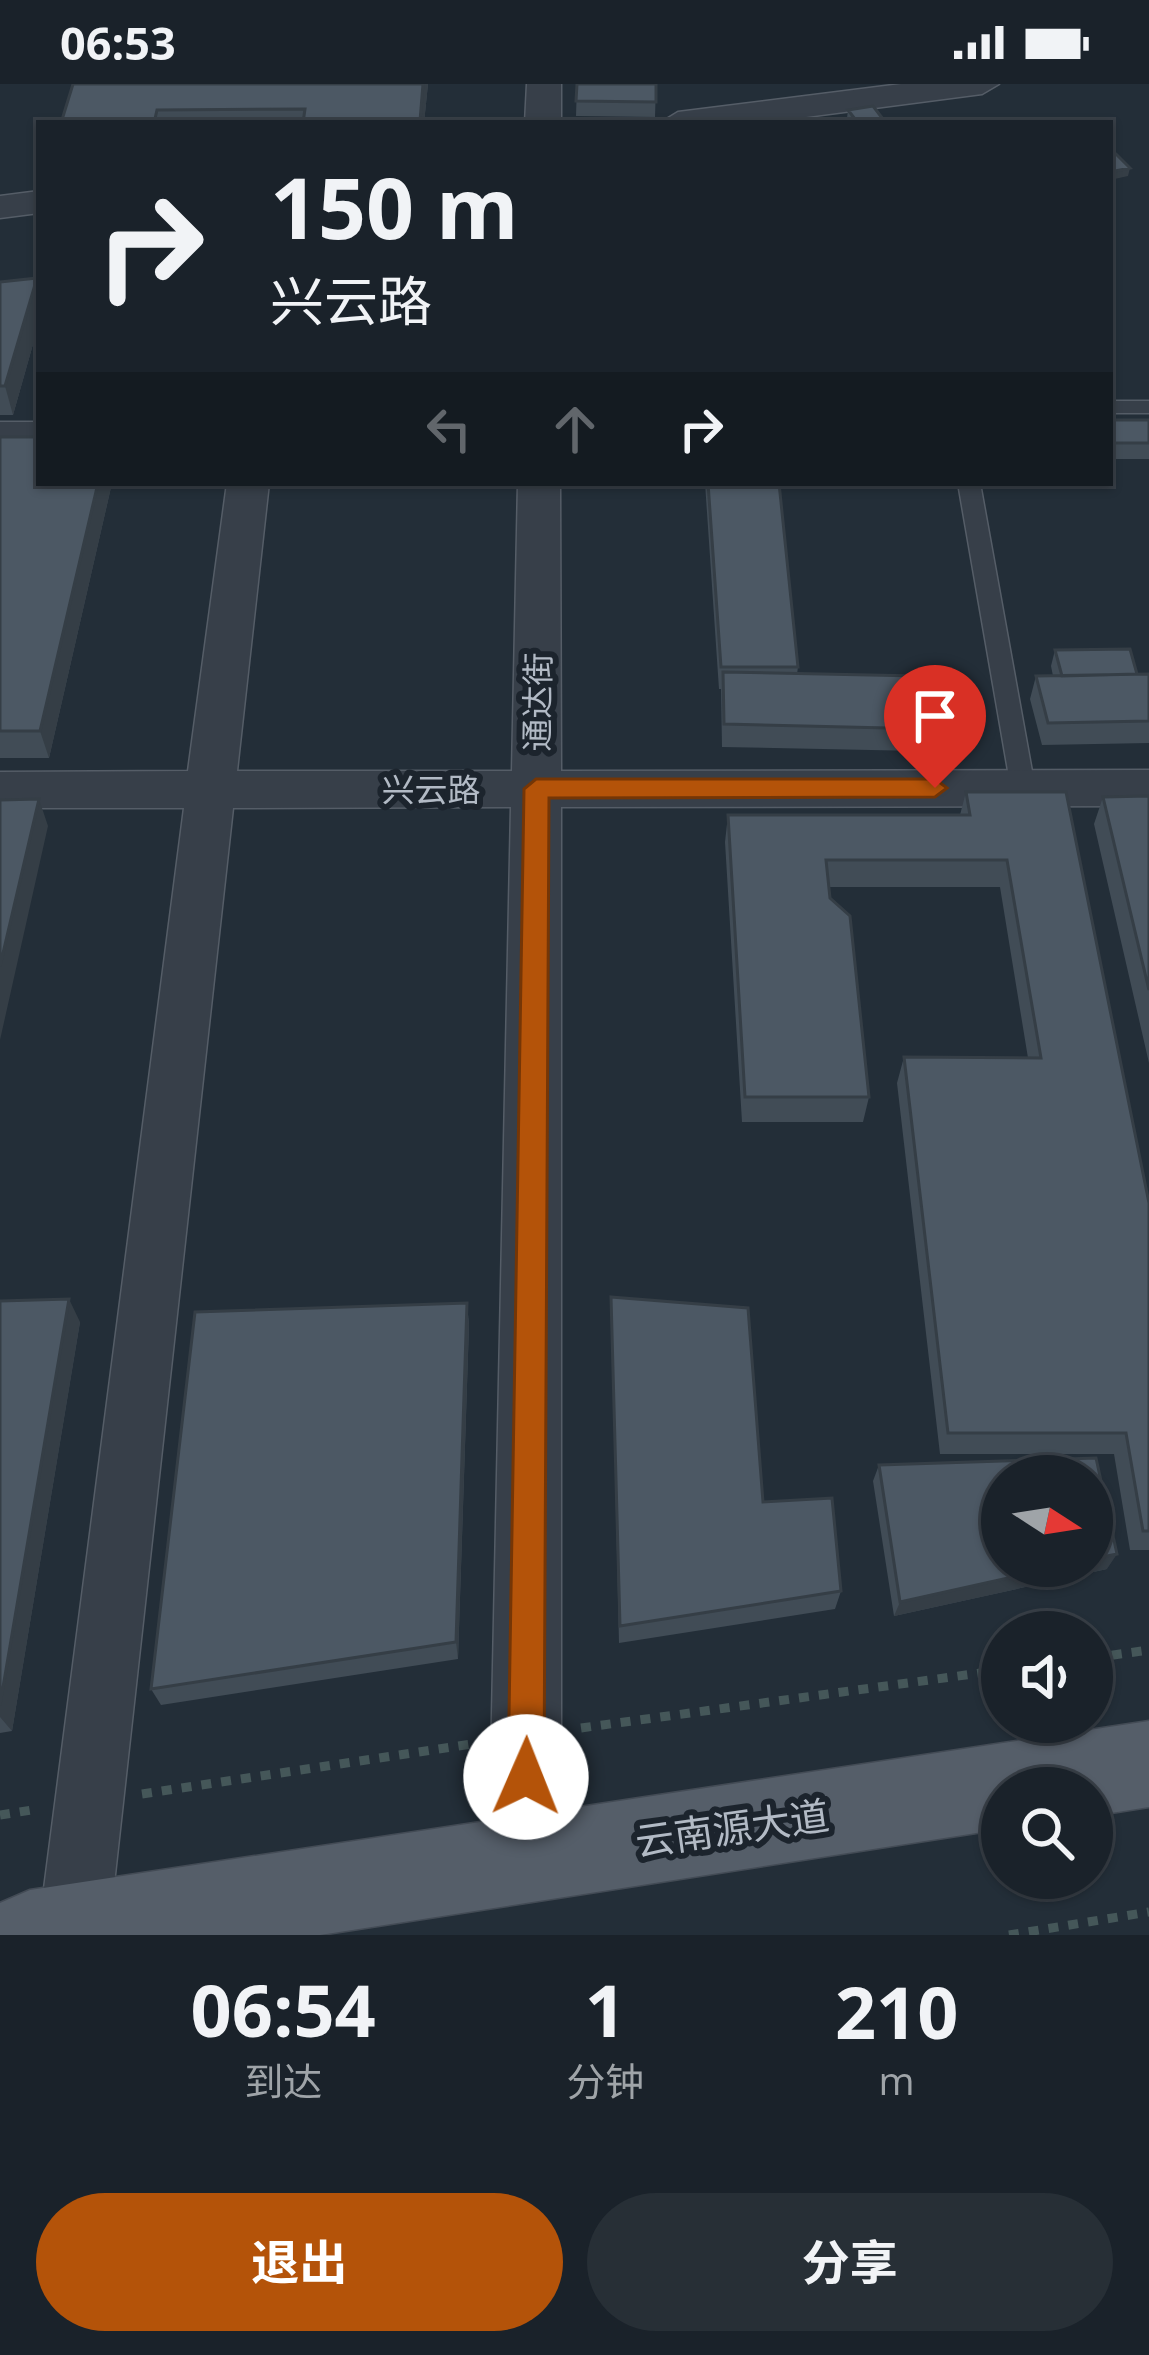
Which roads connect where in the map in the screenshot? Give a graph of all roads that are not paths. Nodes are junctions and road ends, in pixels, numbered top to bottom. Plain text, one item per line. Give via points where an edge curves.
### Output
1 (544, 84) edge
2 (982, 84) edge
3 (543, 120) edge
4 (700, 120) edge
5 (36, 202) edge
6 (0, 207) edge
7 (1113, 407) edge
8 (1149, 407) edge
9 (0, 435) edge
10 (36, 435) edge
11 (248, 486) edge
12 (539, 486) edge
13 (970, 486) edge
14 (1023, 788) junction
15 (1149, 788) edge
16 (211, 789) junction
17 (536, 789) junction
18 (0, 790) edge
19 (1149, 1764) edge
20 (525, 1858) junction
21 (51, 1932) edge

1 - 3 street
2 - 4 street
5 - 6 street
7 - 8 lane
9 - 10 street
11 - 16 street
12 - 17 street, 通达街
13 - 14 lane
14 - 15 street, 兴云路
14 - 17 street, 兴云路
16 - 17 street, 兴云路
16 - 18 street, 兴云路
16 - 21 street
17 - 20 street, 通达街
19 - 20 main road, 云南源大道
20 - 21 main road, 云南源大道

